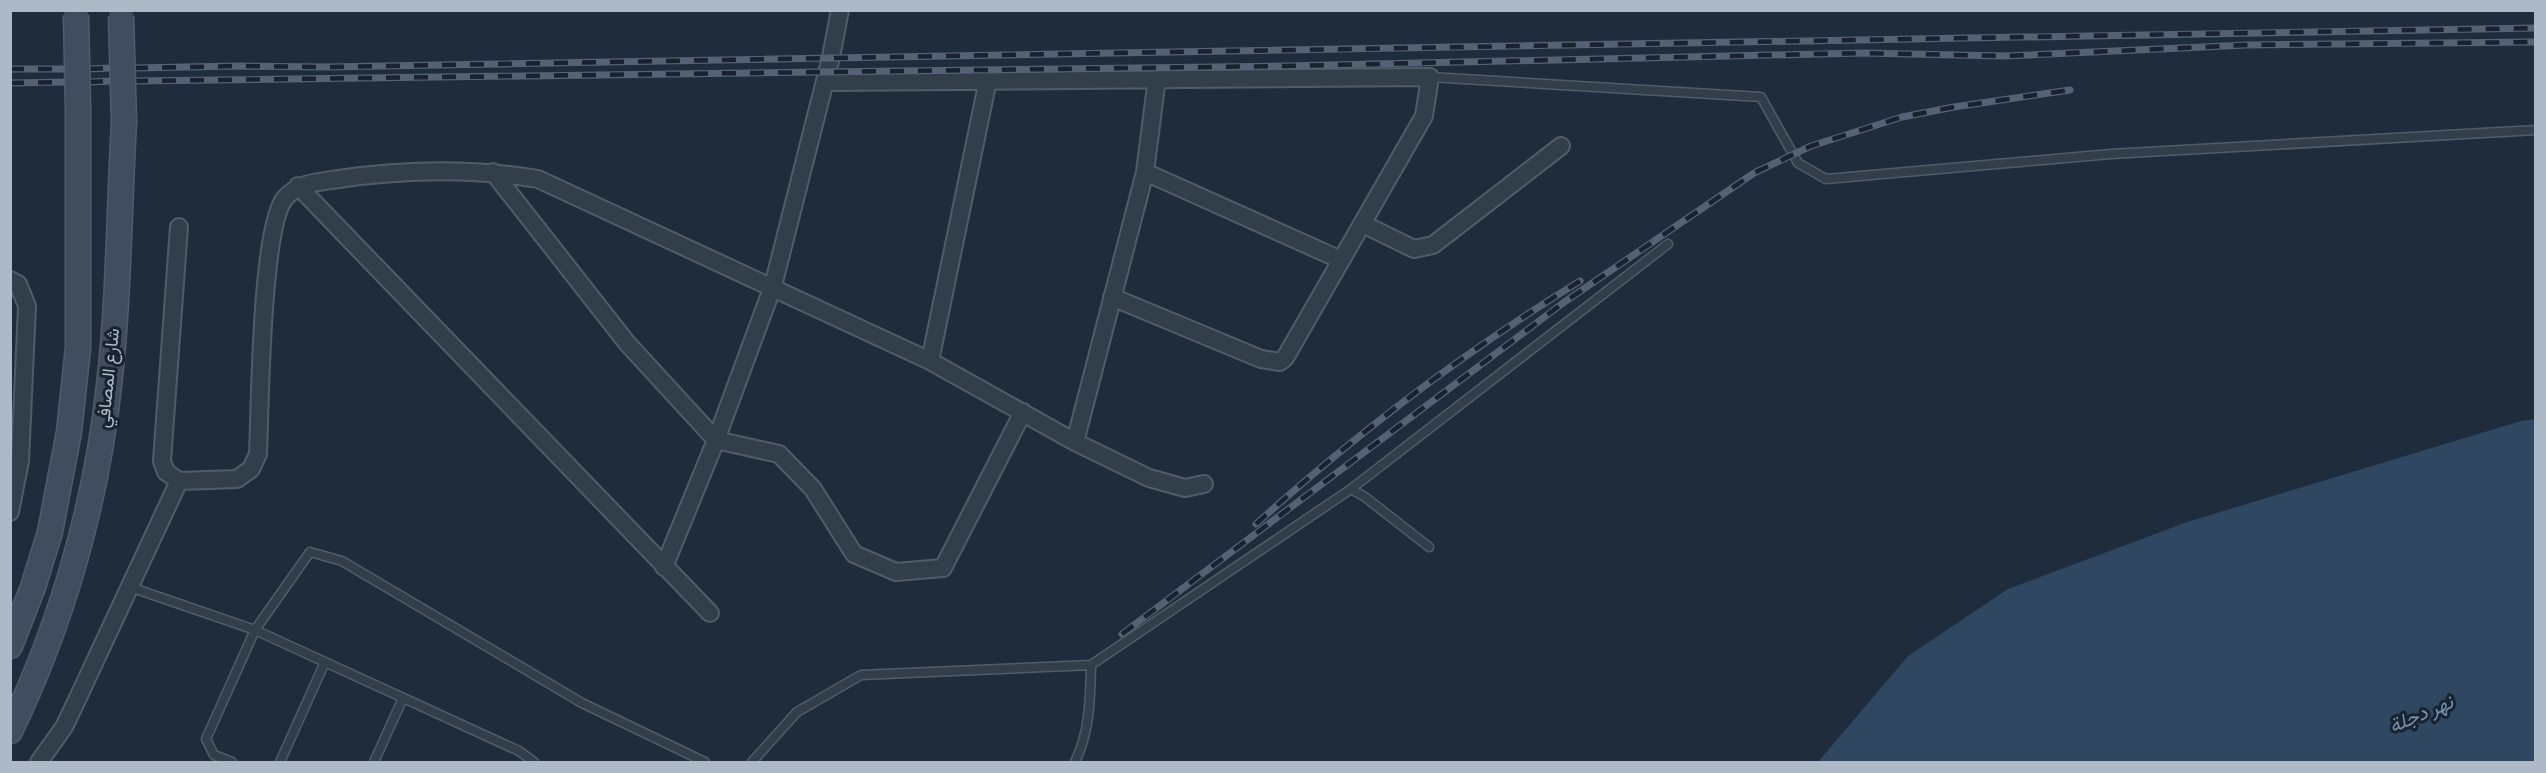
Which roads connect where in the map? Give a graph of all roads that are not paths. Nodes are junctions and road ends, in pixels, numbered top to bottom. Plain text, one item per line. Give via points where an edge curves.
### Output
1 (840, 10) edge
2 (76, 13) edge
3 (121, 13) edge
4 (1430, 76) junction
5 (1157, 78) junction
6 (988, 80) junction
7 (825, 82) junction
8 (2535, 129) edge
9 (1561, 146) dead end
10 (492, 172) junction
11 (1145, 172) junction
12 (298, 186) junction
13 (1364, 224) junction
14 (179, 227) dead end
15 (1668, 244) dead end
16 (1341, 260) junction
17 (10, 280) edge
18 (773, 286) junction
19 (1112, 297) junction
20 (930, 362) junction
21 (1023, 412) junction
22 (716, 440) junction
23 (1075, 442) junction
24 (179, 481) junction
25 (1204, 484) dead end
26 (1351, 489) junction
27 (10, 512) edge
28 (1429, 547) dead end
29 (664, 567) junction
30 (130, 587) junction
31 (710, 613) dead end
32 (255, 630) junction
33 (10, 646) edge
34 (325, 662) junction
35 (1091, 665) junction
36 (403, 698) junction
37 (10, 730) edge
38 (39, 762) edge
39 (232, 762) edge
40 (280, 762) edge
41 (375, 762) edge
42 (534, 762) edge
43 (705, 762) edge
44 (752, 762) edge
45 (1075, 762) edge

1 - 7 street
2 - 33 main road, شارع المصافي, bridge via 78,348 69,432 50,532
3 - 37 main road, شارع المصافي, bridge via 124,122 110,374 103,433 82,534 59,608
4 - 5 street
4 - 8 lane via 1761,98 1798,163 1826,179 2111,154
4 - 13 street via 1425,116
5 - 6 street
5 - 11 street
6 - 7 street
6 - 20 street
7 - 18 street
9 - 13 street via 1433,245 1414,249
10 - 12 street via 387,172
10 - 18 street via 538,179
10 - 22 street via 627,343
11 - 16 street
11 - 19 street
12 - 24 street via 284,199 276,218 268,267 258,454 251,469 237,479
12 - 29 street
13 - 16 street
14 - 24 street via 162,461 166,472
15 - 26 lane
16 - 19 street via 1285,358 1276,363
17 - 27 street via 18,284 27,306 20,461
18 - 20 street
18 - 22 street
19 - 23 street
20 - 21 street
21 - 22 street via 943,568 896,572 854,554 813,489 780,454
21 - 23 street
22 - 29 street
23 - 25 street via 1149,478 1185,488
24 - 30 street
26 - 28 lane
26 - 35 lane
29 - 31 street
30 - 32 lane
30 - 38 street via 64,727
32 - 34 lane
32 - 39 lane via 206,739 214,754
32 - 43 lane via 310,552 342,561 582,703
34 - 36 lane
34 - 40 lane
35 - 44 lane via 861,675 797,712
35 - 45 lane via 1090,715
36 - 41 lane
36 - 42 lane via 519,751

